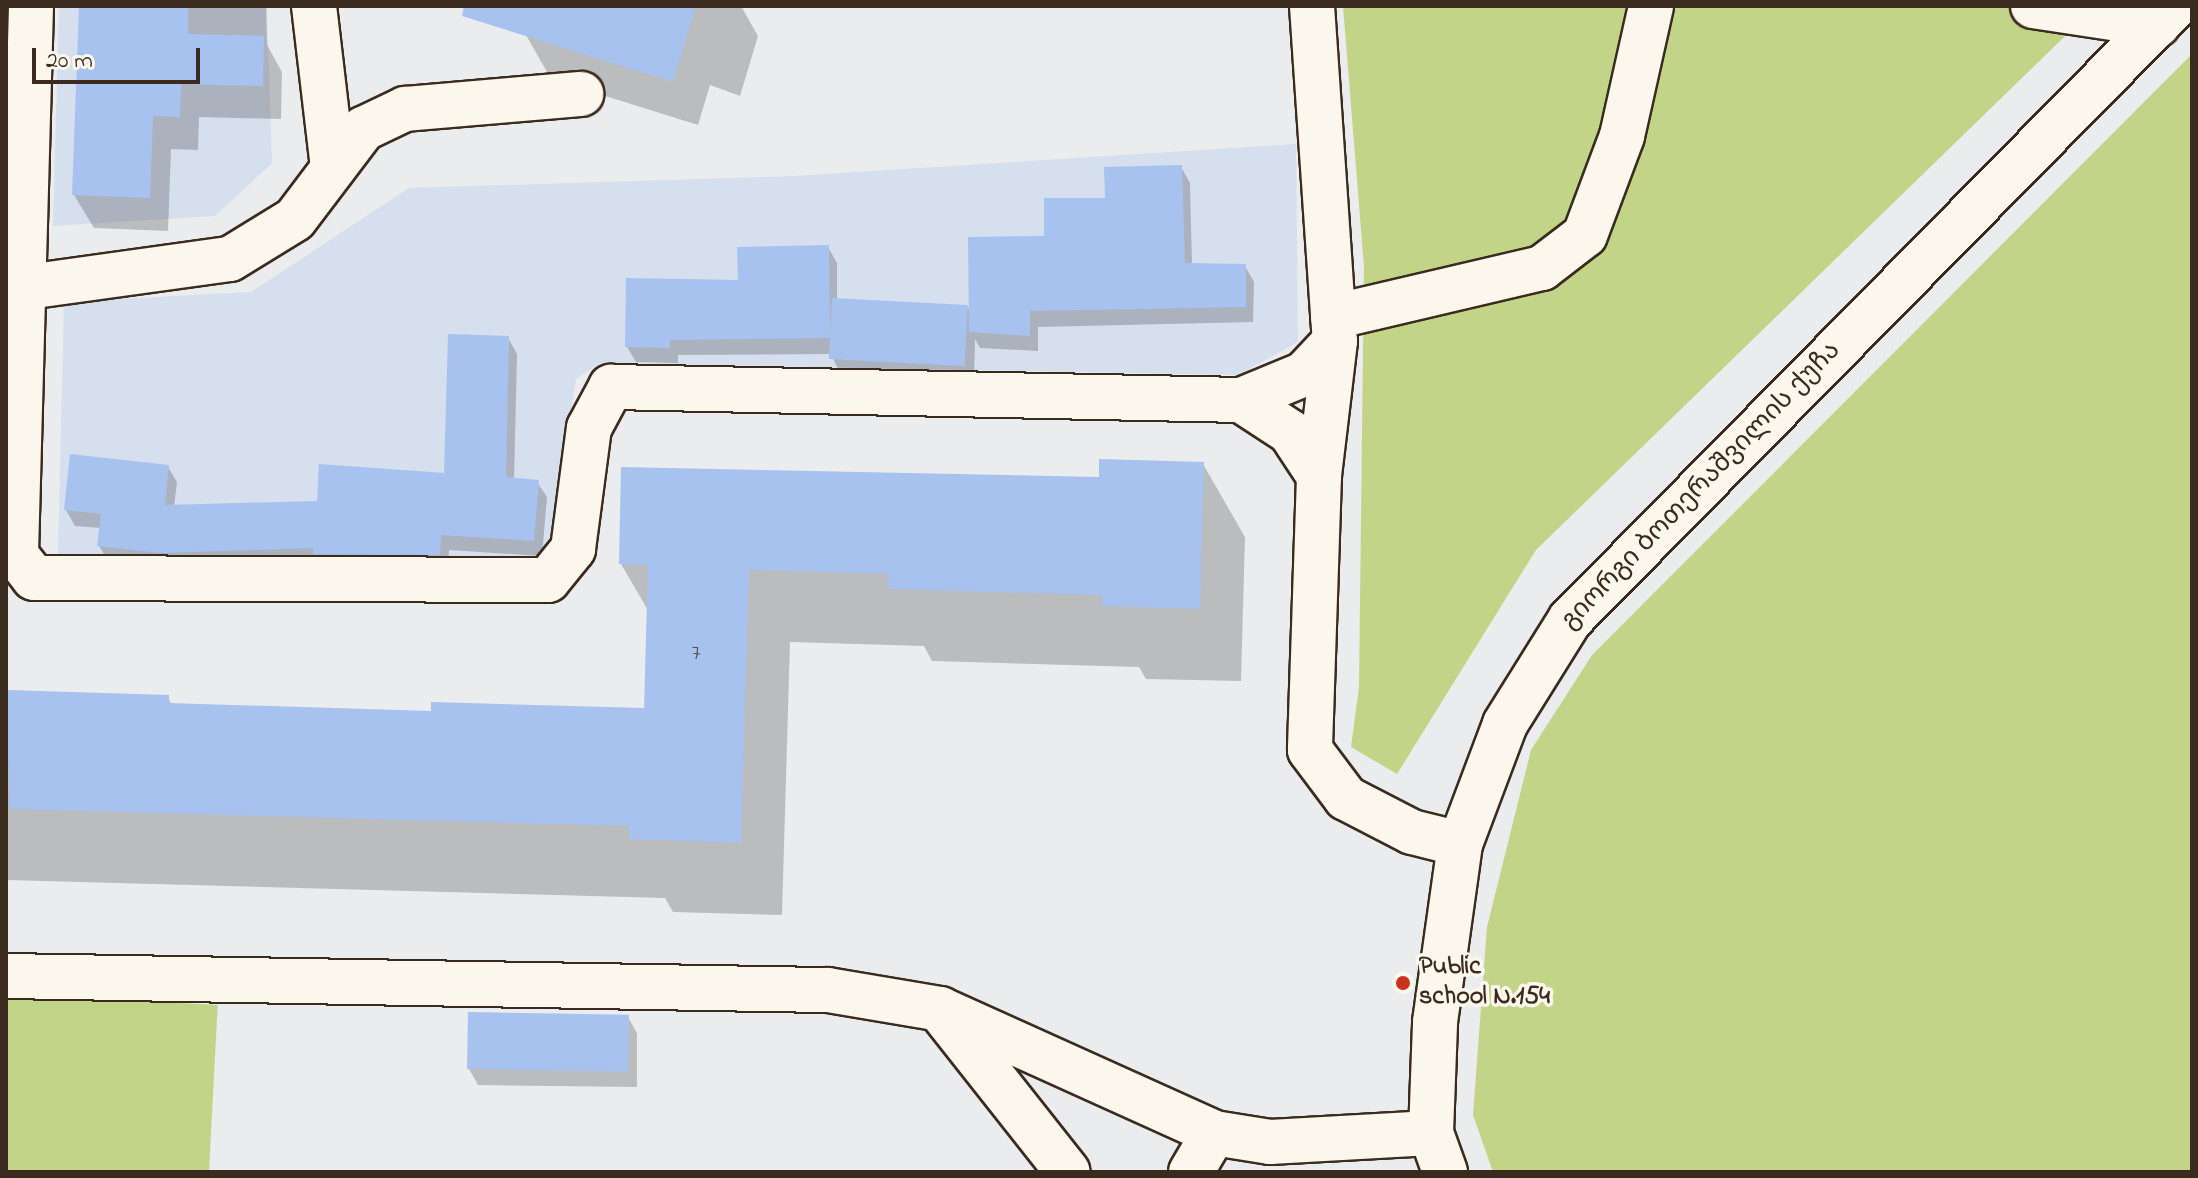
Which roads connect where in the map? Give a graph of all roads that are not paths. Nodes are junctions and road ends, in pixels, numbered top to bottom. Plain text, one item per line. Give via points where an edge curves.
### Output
1 (31, 6) edge
2 (314, 6) edge
3 (1312, 6) edge
4 (1651, 6) edge
5 (2033, 6) edge
6 (2166, 16) edge
7 (581, 94) dead end
8 (333, 168) junction
9 (14, 224) edge
10 (20, 288) junction
11 (1334, 329) junction
12 (1241, 400) junction
13 (1319, 476) junction
14 (1460, 844) junction
15 (6, 976) edge
16 (940, 1009) junction
17 (1214, 1133) junction
18 (1438, 1152) edge
19 (1068, 1172) edge
20 (1191, 1172) edge

1 - 9 street
2 - 8 street
3 - 11 street
4 - 11 street via 1622,136 1585,235 1542,268
5 - 6 street
6 - 14 street, გიორგი ბოთერაშვილის ქუჩა via 1570,620 1505,724
7 - 8 street via 405,109 363,129
8 - 10 street via 295,219 230,259
9 - 10 street
10 - 12 street via 16,555 34,578 548,580 573,549 589,428 611,387
11 - 12 street via 1304,374
11 - 13 street
12 - 13 street via 1290,432
13 - 14 street via 1310,750 1346,798 1412,832
14 - 18 street, გიორგი ბოთერაშვილის ქუჩა via 1435,1022
15 - 16 street via 828,990
16 - 17 street
16 - 19 street
17 - 18 street via 1270,1142
17 - 20 street

